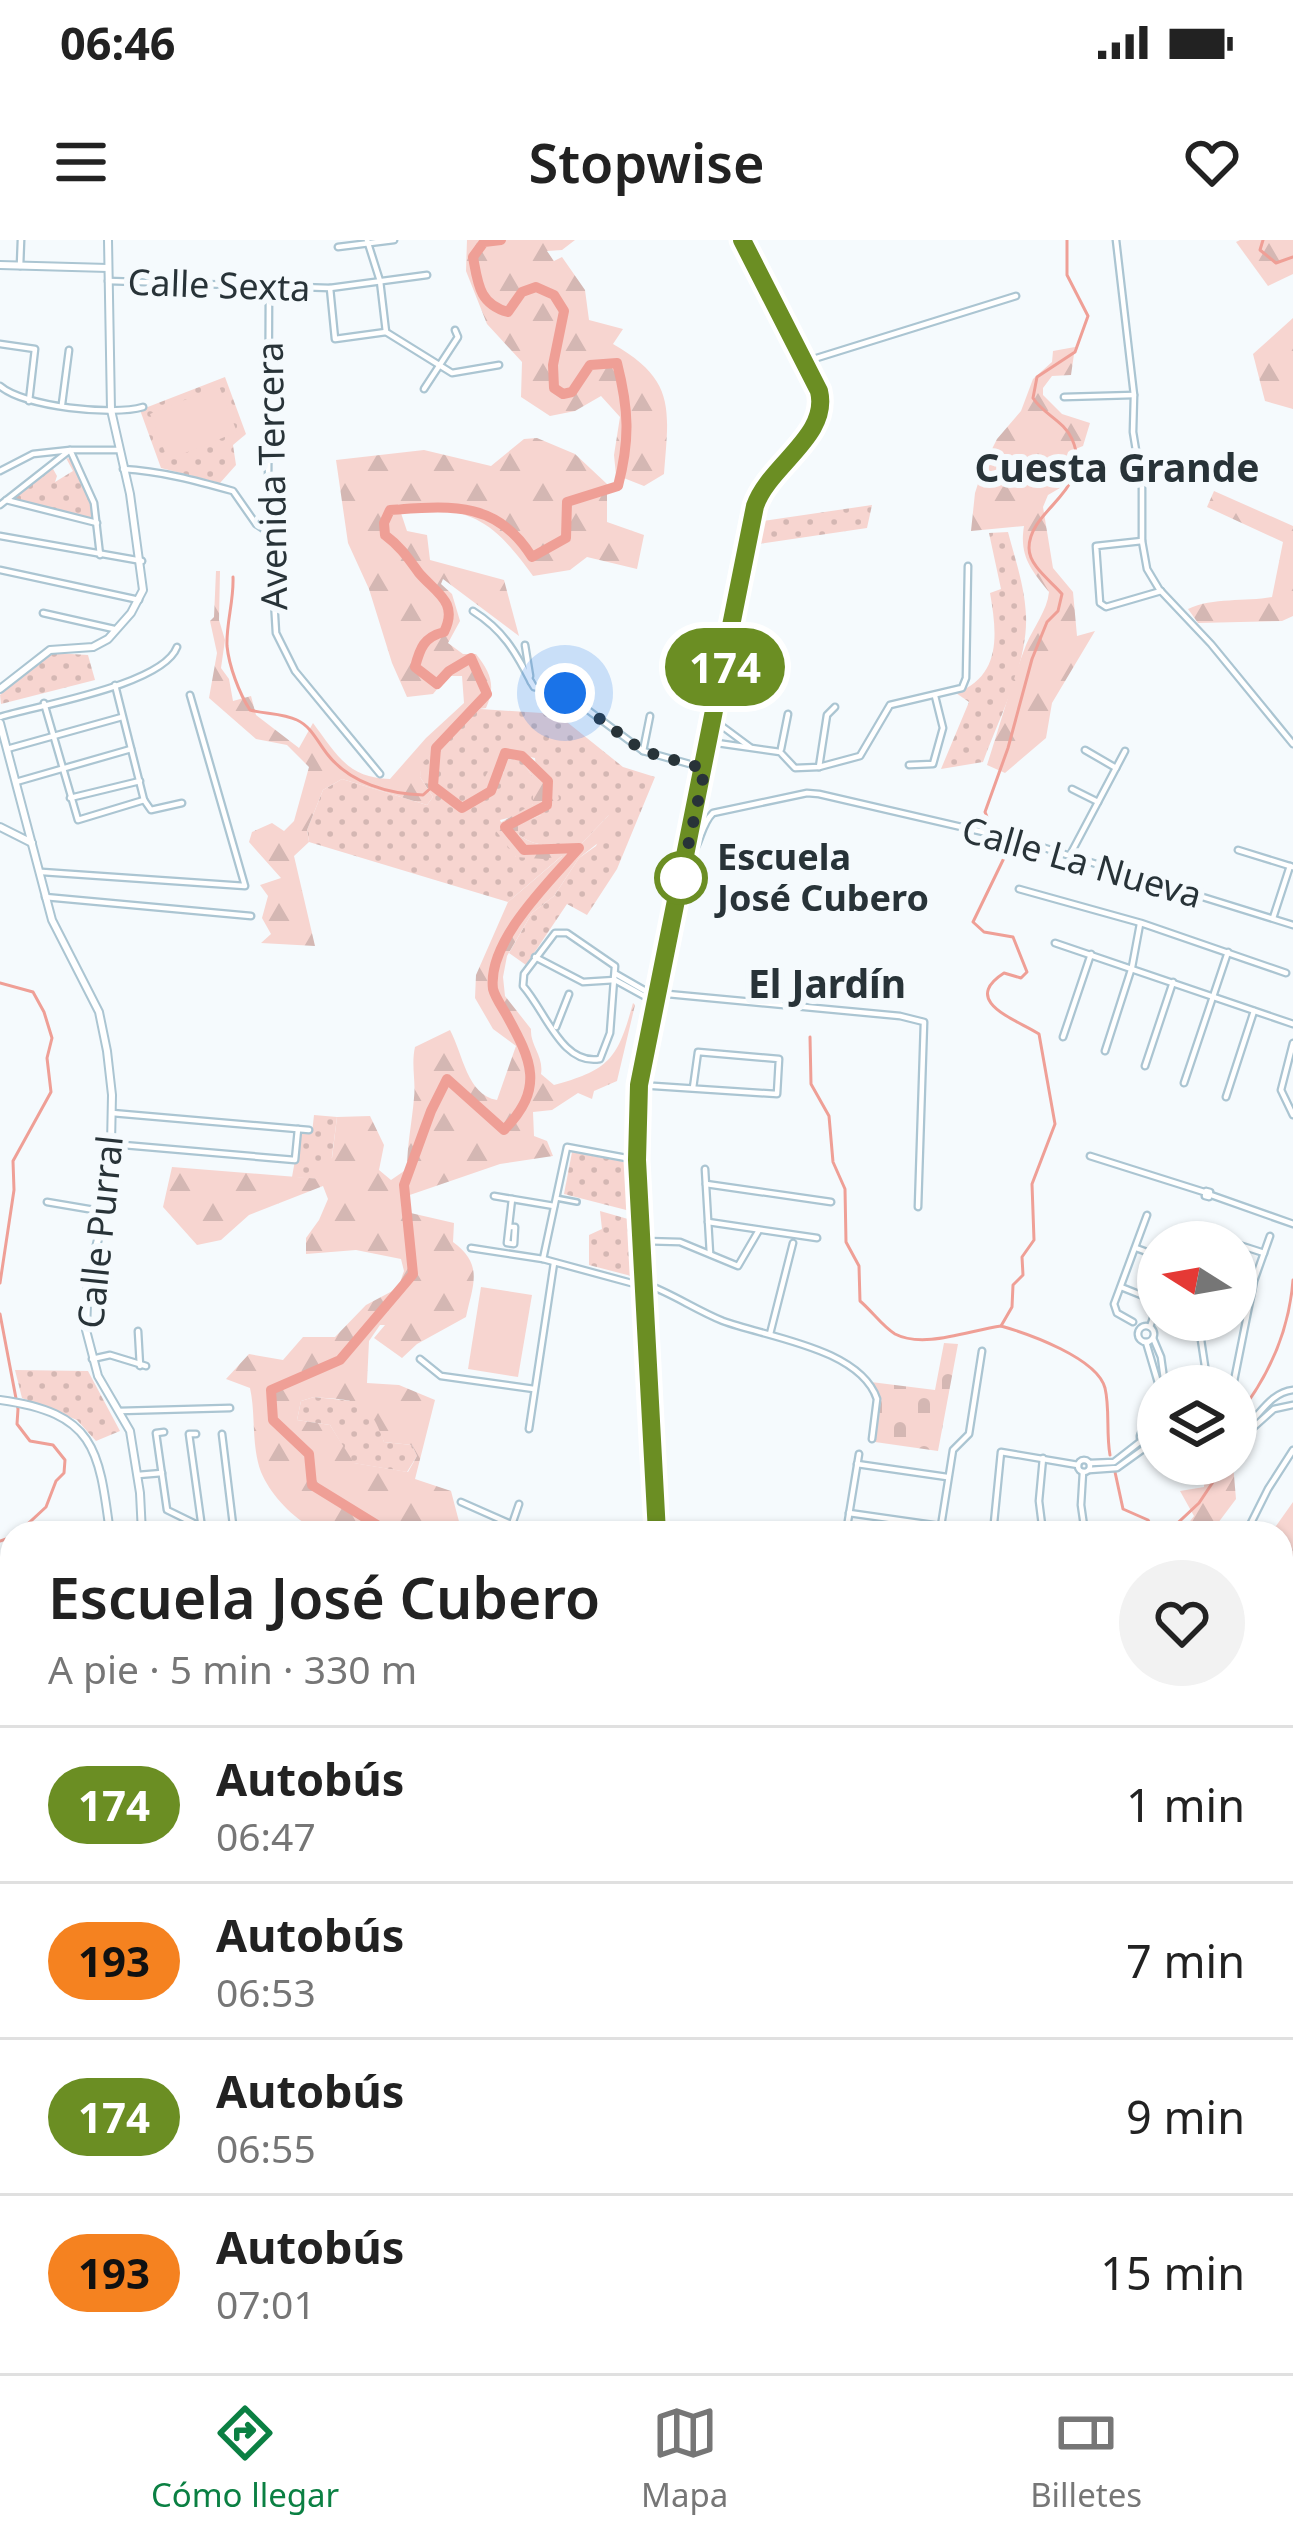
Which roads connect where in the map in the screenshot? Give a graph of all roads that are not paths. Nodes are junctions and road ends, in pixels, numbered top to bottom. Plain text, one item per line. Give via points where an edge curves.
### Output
1 (20, 240) edge
2 (108, 240) edge
3 (394, 240) edge
4 (742, 240) edge
5 (1116, 240) edge
6 (368, 242) edge
7 (338, 247) dead end
8 (0, 266) edge
9 (20, 266) junction
10 (108, 268) junction
11 (427, 274) dead end
12 (109, 281) junction
13 (380, 281) junction
14 (269, 286) junction
15 (330, 288) junction
16 (1016, 296) dead end
17 (455, 330) dead end
18 (386, 332) junction
19 (0, 344) edge
20 (69, 350) dead end
21 (804, 362) junction
22 (499, 365) dead end
23 (439, 366) junction
24 (0, 386) edge
25 (424, 389) dead end
26 (1134, 394) junction
27 (1064, 398) dead end
28 (29, 401) junction
29 (62, 405) junction
30 (143, 406) dead end
31 (111, 410) junction
32 (70, 450) junction
33 (117, 451) junction
34 (123, 469) junction
35 (0, 470) edge
36 (3, 503) edge
37 (97, 523) junction
38 (270, 533) junction
39 (0, 536) edge
40 (1142, 542) junction
41 (100, 555) junction
42 (142, 562) junction
43 (968, 566) dead end
44 (0, 569) edge
45 (1161, 591) junction
46 (139, 600) junction
47 (472, 611) dead end
48 (43, 613) dead end
49 (117, 630) junction
50 (525, 645) dead end
51 (177, 647) dead end
52 (531, 682) junction
53 (115, 685) junction
54 (0, 689) edge
55 (190, 695) dead end
56 (935, 696) junction
57 (44, 703) junction
58 (835, 707) dead end
59 (788, 714) dead end
60 (650, 716) dead end
61 (122, 717) junction
62 (0, 720) edge
63 (715, 721) junction
64 (53, 735) junction
65 (710, 742) junction
66 (1293, 744) edge
67 (7, 749) junction
68 (131, 749) junction
69 (1085, 750) dead end
70 (643, 751) junction
71 (754, 751) junction
72 (1125, 751) dead end
73 (780, 752) junction
74 (909, 765) dead end
75 (700, 767) junction
76 (819, 767) junction
77 (1116, 767) junction
78 (61, 768) junction
79 (380, 774) dead end
80 (140, 781) junction
81 (15, 782) junction
82 (1072, 788) dead end
83 (70, 798) junction
84 (144, 800) junction
85 (1098, 802) junction
86 (182, 803) dead end
87 (0, 826) edge
88 (32, 844) junction
89 (1238, 850) dead end
90 (1070, 855) junction
91 (685, 860) junction
92 (1291, 866) edge
93 (39, 871) junction
94 (1019, 889) dead end
95 (45, 897) junction
96 (251, 916) dead end
97 (1273, 918) junction
98 (1141, 923) junction
99 (1293, 925) edge
100 (1055, 943) dead end
101 (1228, 952) junction
102 (1091, 954) junction
103 (535, 957) junction
104 (1132, 968) junction
105 (1286, 973) dead end
106 (615, 977) junction
107 (1173, 982) junction
108 (569, 994) dead end
109 (1213, 996) junction
110 (656, 997) junction
111 (1254, 1011) junction
112 (1293, 1024) edge
113 (555, 1031) junction
114 (1063, 1037) dead end
115 (1293, 1043) edge
116 (1105, 1051) dead end
117 (1145, 1066) dead end
118 (1184, 1084) dead end
119 (639, 1085) junction
120 (694, 1088) junction
121 (1226, 1097) dead end
122 (112, 1113) junction
123 (1293, 1114) edge
124 (298, 1129) junction
125 (309, 1130) dead end
126 (112, 1144) junction
127 (1090, 1156) dead end
128 (637, 1160) junction
129 (706, 1169) dead end
130 (706, 1184) junction
131 (494, 1196) dead end
132 (556, 1198) junction
133 (512, 1199) junction
134 (47, 1202) dead end
135 (577, 1202) dead end
136 (831, 1202) dead end
137 (554, 1206) junction
138 (917, 1207) dead end
139 (106, 1212) junction
140 (1148, 1215) dead end
141 (708, 1222) junction
142 (1293, 1224) edge
143 (509, 1227) dead end
144 (759, 1230) junction
145 (1270, 1236) dead end
146 (818, 1238) dead end
147 (643, 1241) junction
148 (793, 1244) dead end
149 (471, 1248) dead end
150 (1136, 1248) joint
151 (1257, 1251) edge
152 (1264, 1253) junction
153 (710, 1254) junction
154 (543, 1259) junction
155 (554, 1263) junction
156 (646, 1285) junction
157 (1121, 1287) junction
158 (1137, 1294) edge
159 (1137, 1324) edge
160 (138, 1331) dead end
161 (770, 1334) junction
162 (982, 1351) dead end
163 (92, 1359) junction
164 (420, 1359) dead end
165 (1238, 1365) edge
166 (534, 1389) junction
167 (1293, 1390) edge
168 (1273, 1396) junction
169 (4, 1400) edge
170 (1293, 1405) edge
171 (230, 1408) dead end
172 (1277, 1408) junction
173 (119, 1411) junction
174 (1257, 1418) edge
175 (1257, 1424) edge
176 (529, 1429) dead end
177 (164, 1432) dead end
178 (196, 1434) dead end
179 (222, 1435) dead end
180 (872, 1439) dead end
181 (1137, 1450) edge
182 (1293, 1450) edge
183 (859, 1454) dead end
184 (1043, 1458) junction
185 (857, 1464) junction
186 (1087, 1468) junction
187 (162, 1473) junction
188 (138, 1475) junction
189 (949, 1477) junction
190 (461, 1502) dead end
191 (519, 1504) dead end
192 (849, 1513) junction
193 (108, 1521) edge
194 (141, 1521) edge
195 (186, 1521) edge
196 (201, 1521) edge
197 (233, 1521) edge
198 (504, 1521) edge
199 (512, 1521) edge
200 (656, 1521) edge
201 (848, 1521) edge
202 (906, 1521) edge
203 (942, 1521) edge
204 (995, 1521) edge
205 (1042, 1521) edge
206 (1083, 1521) edge
207 (1252, 1521) edge

1 - 9 street
2 - 10 street
3 - 6 street
4 - 21 street
5 - 26 street
6 - 7 street
6 - 13 street
8 - 9 street
9 - 10 street
10 - 12 street
11 - 13 street, Calle Sexta
12 - 14 street, Calle Sexta
12 - 31 street
13 - 15 street, Calle Sexta
13 - 18 street
14 - 15 street, Calle Sexta
14 - 38 street, Avenida Tercera
15 - 18 street via 335,338
16 - 21 street
17 - 23 street
18 - 23 street
19 - 28 street via 35,349
20 - 29 street
21 - 63 street via 822,410 758,499
22 - 23 street via 452,373
23 - 25 street
24 - 28 street
26 - 27 street
26 - 40 street
28 - 29 street
29 - 31 street
30 - 31 street
31 - 33 street
32 - 33 street
32 - 35 street via 33,454
32 - 36 street
32 - 37 street
33 - 34 street
34 - 38 street via 233,491
34 - 42 street
36 - 37 street
37 - 41 street
38 - 79 street, Avenida Tercera via 282,650
39 - 41 street
40 - 45 street
40 - 45 street via 1096,546 1100,603
41 - 42 street
42 - 46 street
43 - 56 street via 966,684
44 - 46 street
45 - 66 street
46 - 49 street
47 - 52 street via 509,640
48 - 49 street
49 - 54 street via 94,647 50,650
50 - 52 street
51 - 53 street via 156,670
52 - 70 street via 565,693
53 - 57 street
53 - 61 street
55 - 93 street via 245,886
56 - 74 street via 943,728 933,764
56 - 76 street via 890,705 860,756
57 - 62 street
57 - 64 street
58 - 76 street
59 - 73 street
60 - 70 street
61 - 64 street
61 - 68 street
62 - 67 street, Calle Purral
63 - 65 street
63 - 71 street
64 - 67 street
64 - 78 street
65 - 71 street
65 - 75 street
67 - 81 street, Calle Purral
68 - 78 street
68 - 80 street
69 - 77 street
70 - 75 street
71 - 73 street
72 - 77 street
73 - 76 street via 795,768
75 - 91 street
77 - 85 street
78 - 81 street
78 - 83 street
80 - 83 street
80 - 84 street
81 - 88 street, Calle Purral
82 - 85 street
83 - 84 street via 77,820
84 - 86 street via 151,810
85 - 90 street
87 - 88 street
88 - 93 street, Calle Purral
89 - 92 street
90 - 91 street, Calle La Nueva via 807,793 712,813
90 - 97 street, Calle La Nueva
91 - 110 street
92 - 97 street
93 - 95 street, Calle Purral
94 - 98 street
95 - 96 street
95 - 122 street, Calle Purral via 99,1012
97 - 99 street, Calle La Nueva
98 - 101 street
98 - 104 street
100 - 102 street
101 - 105 street
101 - 109 street
102 - 104 street
102 - 114 street
103 - 106 street via 583,982
103 - 106 street via 563,932 609,958
103 - 113 street via 522,983
104 - 107 street
104 - 116 street
106 - 110 street
106 - 113 street via 603,1057 576,1058
107 - 109 street
107 - 117 street
108 - 113 street
109 - 111 street
109 - 118 street
110 - 119 street
110 - 138 street via 924,1022
111 - 112 street
111 - 121 street
115 - 123 street via 1281,1090
119 - 120 street
119 - 128 street
120 - 120 street via 698,1052 779,1059 777,1094
122 - 124 street
122 - 126 street, Calle Purral
124 - 125 street
124 - 126 street via 295,1160
126 - 139 street, Calle Purral
127 - 142 street
128 - 132 street via 567,1147
128 - 147 street
129 - 130 street
130 - 136 street
130 - 141 street
131 - 133 street
132 - 135 street
132 - 137 street
133 - 137 street
133 - 143 street
134 - 139 street
137 - 154 street
139 - 163 street, Calle Purral via 88,1278
140 - 150 street
141 - 144 street
141 - 153 street
144 - 146 street
144 - 153 street via 738,1266
145 - 152 street
147 - 153 street via 680,1242
147 - 156 street
148 - 161 street
149 - 154 street
150 - 157 street
151 - 152 street
152 - 165 street
154 - 155 street
155 - 156 street
155 - 166 street
156 - 161 street
156 - 200 street
157 - 158 street
157 - 159 street via 1114,1309
160 - 163 street via 143,1366 110,1355
161 - 180 street via 826,1354 873,1388
162 - 189 street via 969,1434 953,1450
163 - 173 street, Calle Purral
164 - 166 street via 441,1376
166 - 176 street
167 - 168 street
168 - 172 street
168 - 174 street
169 - 193 street via 69,1422 90,1442
170 - 172 street
171 - 173 street
172 - 175 street
173 - 188 street, Calle Purral
177 - 187 street via 156,1433
178 - 196 street via 189,1434
179 - 197 street
181 - 186 street via 1122,1462
182 - 207 street
183 - 185 street
184 - 186 street
184 - 204 street via 1001,1452
184 - 205 street
185 - 189 street
185 - 192 street
186 - 206 street
187 - 188 street
187 - 195 street via 168,1513
188 - 194 street, Calle Purral
189 - 203 street
190 - 198 street
191 - 199 street
192 - 201 street
192 - 202 street

